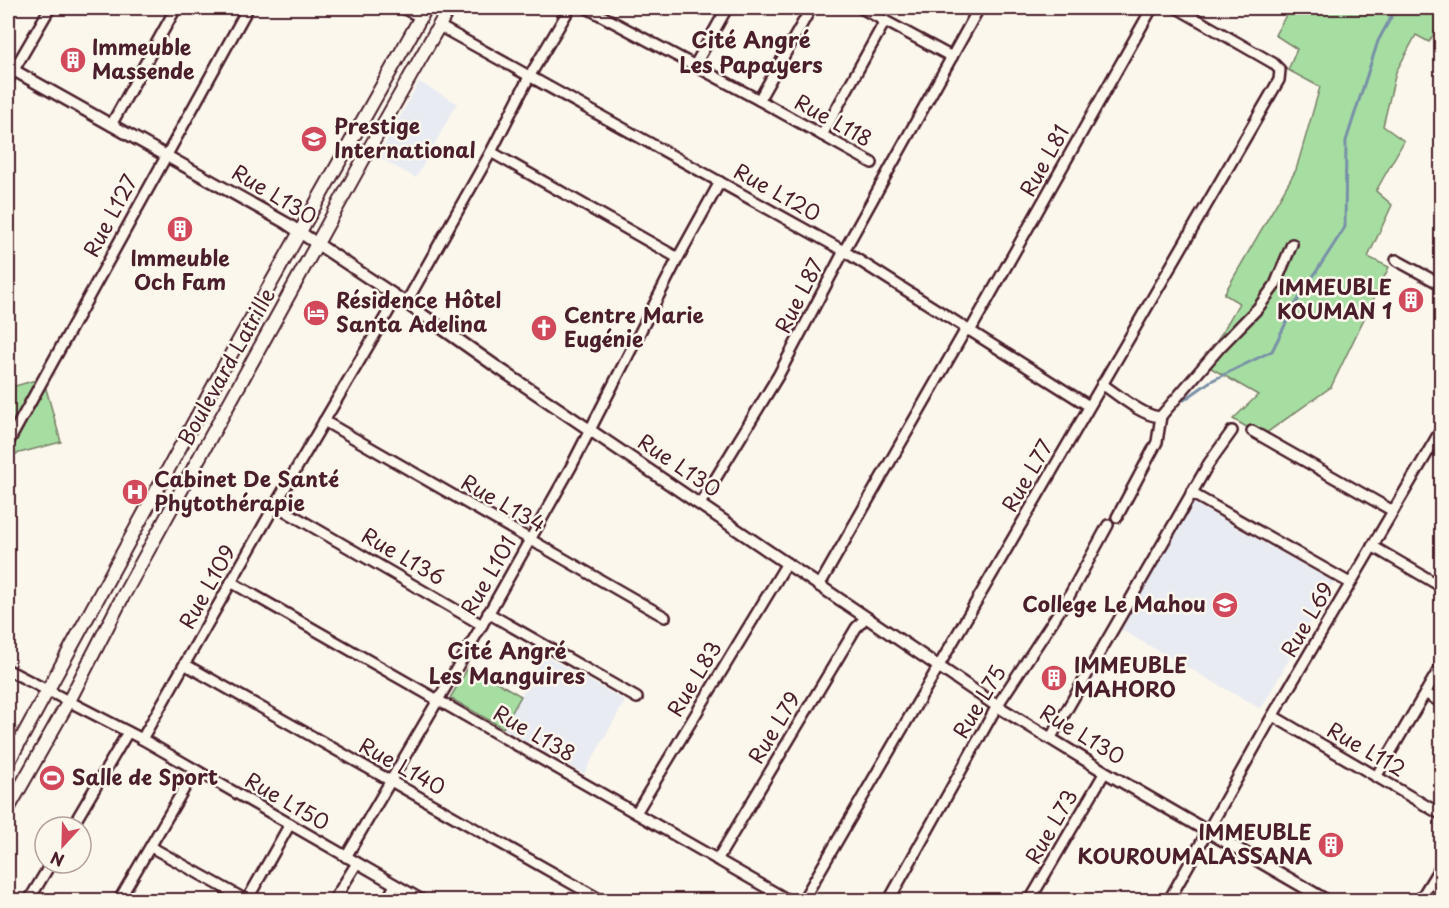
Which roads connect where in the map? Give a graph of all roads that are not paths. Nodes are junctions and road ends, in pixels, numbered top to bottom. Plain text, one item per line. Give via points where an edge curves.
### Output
1 (50, 8) edge
2 (176, 8) edge
3 (248, 8) edge
4 (403, 8) edge
5 (449, 8) edge
6 (570, 8) edge
7 (587, 8) edge
8 (727, 8) edge
9 (811, 8) edge
10 (861, 8) edge
11 (1152, 8) edge
12 (1176, 8) edge
13 (974, 9) edge
14 (423, 12) edge
15 (439, 26) junction
16 (883, 26) junction
17 (952, 57) junction
18 (695, 65) junction
19 (10, 73) edge
20 (529, 77) junction
21 (759, 100) junction
22 (111, 124) junction
23 (822, 135) junction
24 (491, 152) junction
25 (166, 154) junction
26 (872, 163) dead end
27 (720, 182) junction
28 (300, 232) junction
29 (317, 243) junction
30 (1292, 244) dead end
31 (844, 251) junction
32 (678, 258) junction
33 (1396, 260) dead end
34 (1442, 285) edge
35 (401, 300) junction
36 (968, 330) junction
37 (1102, 384) junction
38 (1089, 406) junction
39 (1161, 416) junction
40 (324, 421) junction
41 (589, 428) junction
42 (1442, 428) edge
43 (1252, 430) dead end
44 (1232, 431) dead end
45 (8, 443) edge
46 (1191, 493) junction
47 (700, 504) junction
48 (275, 505) junction
49 (1393, 511) junction
50 (1117, 517) dead end
51 (1108, 525) dead end
52 (530, 539) junction
53 (1372, 546) junction
54 (787, 563) junction
55 (231, 582) junction
56 (1350, 583) junction
57 (819, 586) junction
58 (1442, 587) edge
59 (488, 614) junction
60 (664, 617) dead end
61 (866, 617) junction
62 (482, 625) junction
63 (1442, 664) edge
64 (186, 665) junction
65 (938, 667) junction
66 (8, 670) edge
67 (47, 691) junction
68 (1425, 693) junction
69 (637, 698) dead end
70 (436, 700) junction
71 (69, 701) junction
72 (1442, 703) edge
73 (997, 706) junction
74 (1273, 716) junction
75 (128, 732) junction
76 (142, 739) junction
77 (1050, 740) junction
78 (8, 763) edge
79 (195, 770) junction
80 (1105, 772) junction
81 (1376, 777) junction
82 (390, 780) junction
83 (8, 809) edge
84 (636, 813) junction
85 (79, 815) edge
86 (1442, 815) edge
87 (290, 824) junction
88 (1207, 831) junction
89 (151, 847) junction
90 (346, 857) junction
91 (717, 860) junction
92 (357, 863) junction
93 (1442, 864) edge
94 (44, 875) edge
95 (395, 885) junction
96 (29, 900) edge
97 (119, 900) edge
98 (247, 900) edge
99 (334, 900) edge
100 (387, 900) edge
101 (422, 900) edge
102 (601, 900) edge
103 (788, 900) edge
104 (803, 900) edge
105 (889, 900) edge
106 (1030, 900) edge
107 (1169, 900) edge
108 (1326, 900) edge
109 (1420, 900) edge

1 - 19 street
2 - 22 street
3 - 25 street, Rue L127
4 - 14 street
5 - 15 main road, Boulevard Latrille
6 - 20 street, Rue L109
7 - 18 street, Rue L118
8 - 18 street
9 - 21 street
10 - 16 street
11 - 36 street, Rue L81
12 - 37 street, Rue L77 via 1273,63 1280,70 1279,80
13 - 17 street, Rue L87
14 - 28 main road, Boulevard Latrille
15 - 20 street, Rue L120
15 - 29 main road, Boulevard Latrille
16 - 17 street
16 - 23 street
17 - 31 street, Rue L87
18 - 21 street, Rue L118
19 - 22 street, Rue L130
20 - 24 street, Rue L109
20 - 27 street, Rue L120
21 - 23 street, Rue L118
22 - 25 street, Rue L130
23 - 26 street, Rue L118
24 - 32 street
24 - 35 street, Rue L109
25 - 28 street, Rue L130
25 - 45 street, Rue L127
27 - 31 street, Rue L120
27 - 32 street, Rue L101
28 - 29 street, Rue L130
28 - 67 main road, Boulevard Latrille
29 - 35 street, Rue L130
29 - 71 main road, Boulevard Latrille
30 - 39 street via 1275,285 1258,308
31 - 36 street, Rue L120
31 - 47 street, Rue L87 via 778,376
32 - 41 street, Rue L101
33 - 34 street
35 - 40 street, Rue L109
35 - 41 street, Rue L130
36 - 38 street, Rue L120
36 - 57 street, Rue L81
37 - 38 street, Rue L77
37 - 39 street via 1147,414
38 - 65 street, Rue L77
39 - 50 street via 1157,441
40 - 48 street, Rue L109
40 - 52 street, Rue L134
41 - 47 street, Rue L130
41 - 52 street, Rue L101
42 - 49 street, Rue L69
43 - 49 street
44 - 46 street
46 - 56 street
46 - 77 street
47 - 54 street, Rue L130
48 - 55 street, Rue L109
48 - 62 street, Rue L136
49 - 53 street, Rue L69
51 - 73 street, Rue L75 via 1068,598
52 - 59 street, Rue L101
52 - 60 street, Rue L134
53 - 56 street, Rue L69
53 - 58 street
54 - 57 street, Rue L130
54 - 84 street, Rue L83
55 - 64 street, Rue L109
55 - 70 street, Rue L138
56 - 74 street, Rue L69
57 - 61 street, Rue L130
59 - 62 street, Rue L101
59 - 69 street
61 - 65 street, Rue L130
61 - 91 street, Rue L79
62 - 70 street, Rue L101
63 - 68 street
64 - 76 street, Rue L109
64 - 82 street, Rue L140
65 - 73 street, Rue L130
65 - 104 street, Rue L77
66 - 67 street, Rue L150
67 - 71 street, Rue L150
67 - 78 main road, Boulevard Latrille
68 - 72 street
68 - 81 street
70 - 82 street, Rue L101
70 - 84 street, Rue L138
71 - 75 street, Rue L150
71 - 83 main road, Boulevard Latrille
73 - 77 street, Rue L130
73 - 105 street, Rue L75
74 - 81 street, Rue L112
74 - 88 street, Rue L69
75 - 76 street, Rue L150
75 - 85 street
76 - 79 street, Rue L150
77 - 80 street, Rue L130
79 - 87 street, Rue L150
79 - 89 street
80 - 88 street, Rue L130
80 - 106 street, Rue L73
81 - 86 street, Rue L112
82 - 90 street, Rue L101
82 - 102 street, Rue L140
84 - 91 street, Rue L138
87 - 90 street, Rue L150
87 - 98 street
88 - 107 street, Rue L69
88 - 108 street, Rue L130
89 - 97 street
89 - 98 street
90 - 92 street, Rue L150
91 - 103 street, Rue L138
92 - 95 street, Rue L150
92 - 99 street
93 - 109 street
94 - 96 street
95 - 100 street
95 - 101 street, Rue L150

